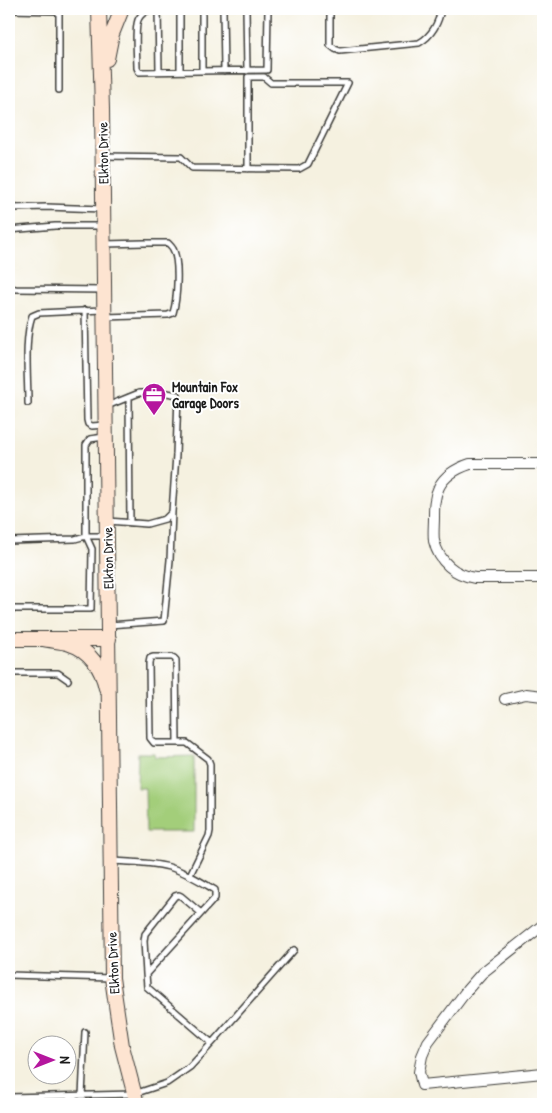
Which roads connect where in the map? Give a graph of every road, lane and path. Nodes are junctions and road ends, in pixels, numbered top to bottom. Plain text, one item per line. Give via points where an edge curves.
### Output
1 (99, 9) edge
2 (122, 9) edge
3 (153, 9) edge
4 (158, 9) edge
5 (180, 9) edge
6 (202, 9) edge
7 (223, 9) edge
8 (246, 9) edge
9 (268, 9) edge
10 (330, 9) edge
11 (441, 9) edge
12 (9, 10) edge
13 (246, 70) junction
14 (159, 71) junction
15 (180, 71) junction
16 (202, 71) junction
17 (224, 71) junction
18 (59, 90) dead end
19 (102, 109) junction
20 (103, 156) junction
21 (248, 169) junction
22 (9, 207) edge
23 (104, 209) junction
24 (104, 226) junction
25 (9, 230) edge
26 (104, 244) junction
27 (9, 288) edge
28 (105, 290) junction
29 (85, 310) junction
30 (105, 313) junction
31 (129, 397) junction
32 (28, 403) dead end
33 (106, 406) junction
34 (106, 431) junction
35 (543, 464) edge
36 (172, 512) junction
37 (108, 521) junction
38 (130, 523) junction
39 (86, 536) junction
40 (108, 536) junction
41 (9, 542) edge
42 (543, 578) edge
43 (9, 610) edge
44 (109, 625) junction
45 (9, 639) edge
46 (43, 639) junction
47 (109, 639) junction
48 (9, 673) edge
49 (68, 680) dead end
50 (543, 696) edge
51 (505, 699) dead end
52 (110, 706) junction
53 (177, 743) junction
54 (111, 861) junction
55 (190, 876) junction
56 (201, 913) junction
57 (543, 925) edge
58 (294, 950) dead end
59 (146, 974) junction
60 (9, 975) edge
61 (112, 978) junction
62 (84, 1032) dead end
63 (212, 1043) junction
64 (543, 1073) edge
65 (82, 1096) junction
66 (9, 1097) edge
67 (136, 1099) edge
68 (84, 1104) edge

1 - 19 street, Elkton Drive
2 - 19 street via 109,45
3 - 14 lane via 138,19 137,68 139,72
4 - 14 lane
5 - 15 lane
6 - 16 lane
7 - 17 lane
8 - 13 lane
9 - 13 lane via 268,70
10 - 11 lane via 330,45 340,51 420,43 431,33
12 - 18 lane via 59,11
13 - 17 lane
14 - 15 lane
15 - 16 lane
16 - 17 lane
19 - 20 street, Elkton Drive
20 - 21 lane via 181,157 192,168
20 - 23 street, Elkton Drive
21 - 21 lane via 299,169 308,164 348,83 280,83 264,77 248,77
22 - 23 lane
23 - 24 street, Elkton Drive
24 - 25 lane
24 - 26 street, Elkton Drive
26 - 28 street, Elkton Drive
26 - 30 lane via 168,243 174,250 178,289 173,313 168,315
27 - 28 lane
28 - 30 street, Elkton Drive
29 - 30 lane
29 - 32 lane via 32,316
29 - 34 lane via 87,420 88,424
30 - 33 street, Elkton Drive
31 - 33 lane
31 - 36 lane via 139,393 178,395
31 - 38 lane
33 - 34 street, Elkton Drive
34 - 37 street, Elkton Drive
34 - 39 lane via 90,438 86,444
35 - 42 street via 470,464 452,472 439,486 436,495 434,542 442,560 466,577
36 - 38 lane via 165,519 146,524
36 - 44 lane via 164,621
37 - 38 lane
37 - 40 street, Elkton Drive
39 - 40 lane
39 - 41 lane
39 - 43 lane via 92,549 90,608
40 - 44 street, Elkton Drive
44 - 47 street, Elkton Drive
45 - 46 street
46 - 47 street
46 - 52 street via 78,647 92,658 105,683
47 - 52 street, Elkton Drive
48 - 49 lane via 58,673
50 - 51 street via 526,694
52 - 54 street, Elkton Drive
53 - 53 lane via 154,743 150,738 149,660 153,657 176,660
53 - 55 lane via 191,745 208,758 210,764 210,831
54 - 55 lane via 168,867
54 - 61 street, Elkton Drive
55 - 56 lane via 214,890 215,898
56 - 59 lane
56 - 59 lane via 181,896 175,896 144,937
57 - 64 street via 482,973 467,990 428,1042 420,1072 422,1086
58 - 63 lane
59 - 63 lane via 147,987
60 - 61 lane
61 - 67 street, Elkton Drive via 122,1046
62 - 65 lane
63 - 67 lane via 190,1067
65 - 66 lane
65 - 67 lane
65 - 68 lane

